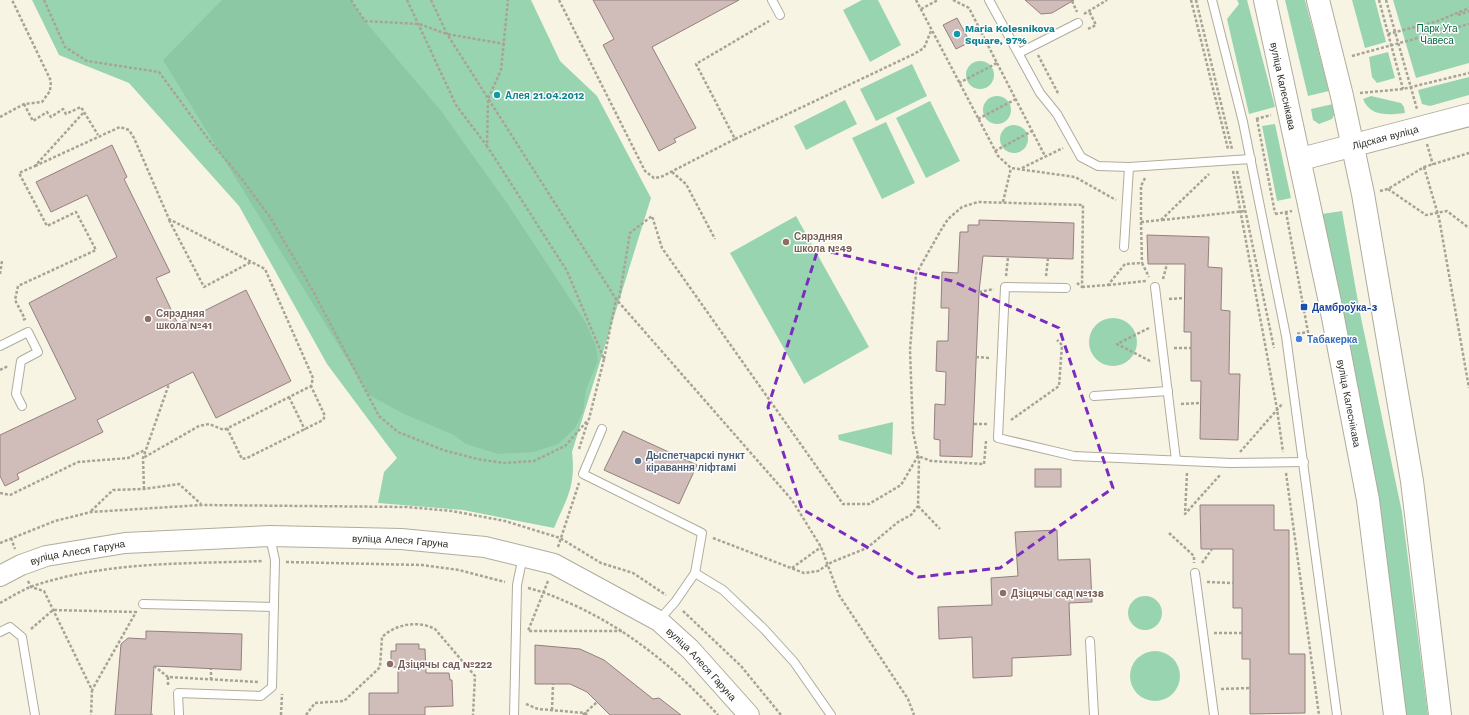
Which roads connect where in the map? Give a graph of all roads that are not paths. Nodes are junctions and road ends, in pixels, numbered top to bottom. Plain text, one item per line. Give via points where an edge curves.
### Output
1 (772, 0) edge
2 (989, 0) edge
3 (1212, 0) edge
4 (1266, 0) edge
5 (1318, 0) edge
6 (780, 15) road end
7 (1078, 23) dead end
8 (1019, 54) junction
9 (1469, 115) edge
10 (1354, 146) junction
11 (1251, 158) junction
12 (1301, 159) junction
13 (1129, 167) junction
14 (1124, 247) dead end
15 (1153, 284) road end
16 (1066, 288) dead end
17 (0, 346) edge
18 (1168, 391) junction
19 (1094, 396) dead end
20 (22, 406) dead end
21 (602, 428) dead end
22 (1176, 460) junction
23 (1304, 462) junction
24 (270, 536) junction
25 (523, 556) junction
26 (1, 573) edge
27 (695, 574) junction
28 (1195, 578) road end
29 (143, 604) dead end
30 (274, 607) junction
31 (659, 621) junction
32 (0, 632) edge
33 (1090, 642) dead end
34 (35, 715) edge
35 (179, 715) edge
36 (514, 715) edge
37 (749, 715) edge
38 (830, 715) edge
39 (1094, 715) edge
40 (1214, 715) edge
41 (1337, 715) edge
42 (1395, 715) edge
43 (1440, 715) edge

1 - 6 lane
2 - 8 lane
3 - 11 lane
4 - 12 main road, вуліца Калеснікава
5 - 10 main road
7 - 8 lane
8 - 13 lane via 1040,92 1057,114 1080,157 1098,166
9 - 10 main road, Лідская вуліца
10 - 12 main road, Лідская вуліца
10 - 43 main road via 1412,481
11 - 13 lane
11 - 23 lane via 1286,336
12 - 42 main road, вуліца Калеснікава via 1368,500
13 - 14 lane
15 - 18 lane
16 - 22 lane via 1005,287 998,438 1074,456
17 - 20 lane via 28,332 38,352 21,361 16,394
18 - 19 lane
18 - 22 lane
21 - 27 lane via 583,474 702,533
22 - 23 lane via 1230,463 1284,459
23 - 41 lane
24 - 25 street, вуліца Алеся Гаруна via 401,539 485,547
24 - 26 street, вуліца Алеся Гаруна via 125,543 46,556
24 - 30 lane via 275,560
25 - 31 street, вуліца Алеся Гаруна via 554,564
25 - 36 lane via 517,585
27 - 31 lane
27 - 38 lane via 723,590 764,629 794,662
28 - 40 lane
29 - 30 lane
30 - 35 lane via 272,687 261,696 178,693
31 - 37 street, вуліца Алеся Гаруна via 690,649
32 - 34 lane via 10,627 22,637
33 - 39 lane

